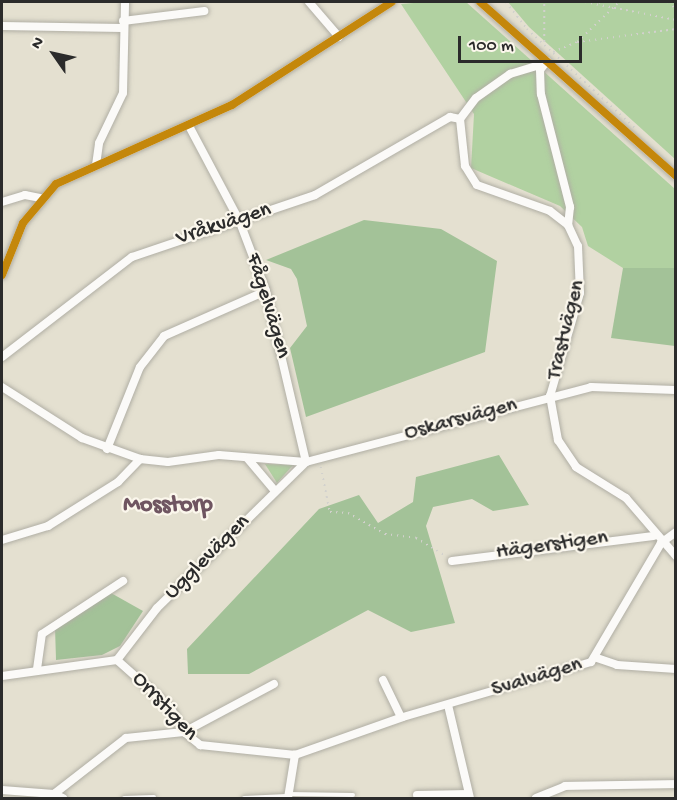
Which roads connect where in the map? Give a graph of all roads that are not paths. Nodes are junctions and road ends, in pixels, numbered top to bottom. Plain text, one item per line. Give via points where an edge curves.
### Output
1 (125, 2) edge
2 (309, 2) edge
3 (392, 2) edge
4 (480, 2) edge
5 (204, 11) dead end
6 (123, 24) junction
7 (2, 26) edge
8 (339, 37) junction
9 (547, 61) junction
10 (460, 119) junction
11 (189, 126) junction
12 (96, 165) junction
13 (675, 176) edge
14 (40, 198) junction
15 (2, 202) edge
16 (239, 220) junction
17 (568, 225) junction
18 (2, 275) edge
19 (266, 291) junction
20 (2, 357) edge
21 (2, 387) edge
22 (675, 390) edge
23 (550, 396) junction
24 (106, 449) junction
25 (140, 459) junction
26 (248, 459) junction
27 (306, 462) junction
28 (276, 492) junction
29 (675, 532) edge
30 (653, 536) junction
31 (2, 540) edge
32 (661, 543) junction
33 (675, 556) edge
34 (452, 561) road end
35 (123, 581) dead end
36 (597, 658) junction
37 (117, 660) junction
38 (37, 669) junction
39 (675, 669) edge
40 (2, 676) edge
41 (383, 680) dead end
42 (274, 684) dead end
43 (448, 705) junction
44 (401, 717) junction
45 (184, 732) junction
46 (295, 755) junction
47 (675, 784) edge
48 (2, 790) edge
49 (54, 794) junction
50 (353, 795) dead end
51 (417, 795) dead end
52 (288, 796) edge
53 (469, 796) edge
54 (154, 797) dead end
55 (63, 798) edge
56 (124, 798) edge
57 (244, 798) edge
58 (536, 798) edge

1 - 6 street
2 - 8 street
3 - 8 street
4 - 9 street
5 - 6 street
6 - 7 street
6 - 12 street via 123,93 99,143
8 - 11 street via 259,91
9 - 10 street via 510,74 470,104
9 - 13 street
9 - 17 street, Trastvägen via 540,70 541,94 570,207
10 - 16 street, Vråkvägen via 450,117 315,195
10 - 17 street via 465,166 477,184 550,211
11 - 12 street
11 - 16 street, Fågelvägen
12 - 14 street
14 - 15 street via 25,195
14 - 18 street via 23,223
16 - 19 street, Fågelvägen
16 - 20 street, Vråkvägen via 116,266
17 - 23 street, Trastvägen via 582,277
19 - 24 street via 164,336 140,367
19 - 27 street, Fågelvägen
21 - 24 street, Oskarsvägen
22 - 23 street, Oskarsvägen via 613,386
23 - 27 street, Oskarsvägen
23 - 30 street, Trastvägen via 566,454 576,467 626,498
24 - 25 street, Oskarsvägen
25 - 26 street, Oskarsvägen via 219,455
25 - 31 street via 118,482 48,526
26 - 27 street, Oskarsvägen
26 - 28 street
27 - 28 street, Ugglevägen
28 - 37 street, Ugglevägen via 157,608
29 - 32 street, Svalvägen
30 - 32 street, Trastvägen
30 - 34 street, Hägerstigen
32 - 33 street, Trastvägen
32 - 36 street, Svalvägen
35 - 38 street via 42,634
36 - 39 street via 617,665
36 - 43 street, Svalvägen via 575,670
37 - 38 street, Orrstigen
37 - 45 street, Orrstigen via 170,707
38 - 40 street, Orrstigen
41 - 44 street
42 - 45 street
43 - 44 street, Svalvägen
43 - 53 street
44 - 46 street, Svalvägen
45 - 46 street, Orrstigen via 208,748
45 - 49 street via 126,738
46 - 52 street
47 - 58 street via 565,786
48 - 49 street
49 - 55 street
50 - 52 lane
51 - 53 street
52 - 57 lane
54 - 56 lane

